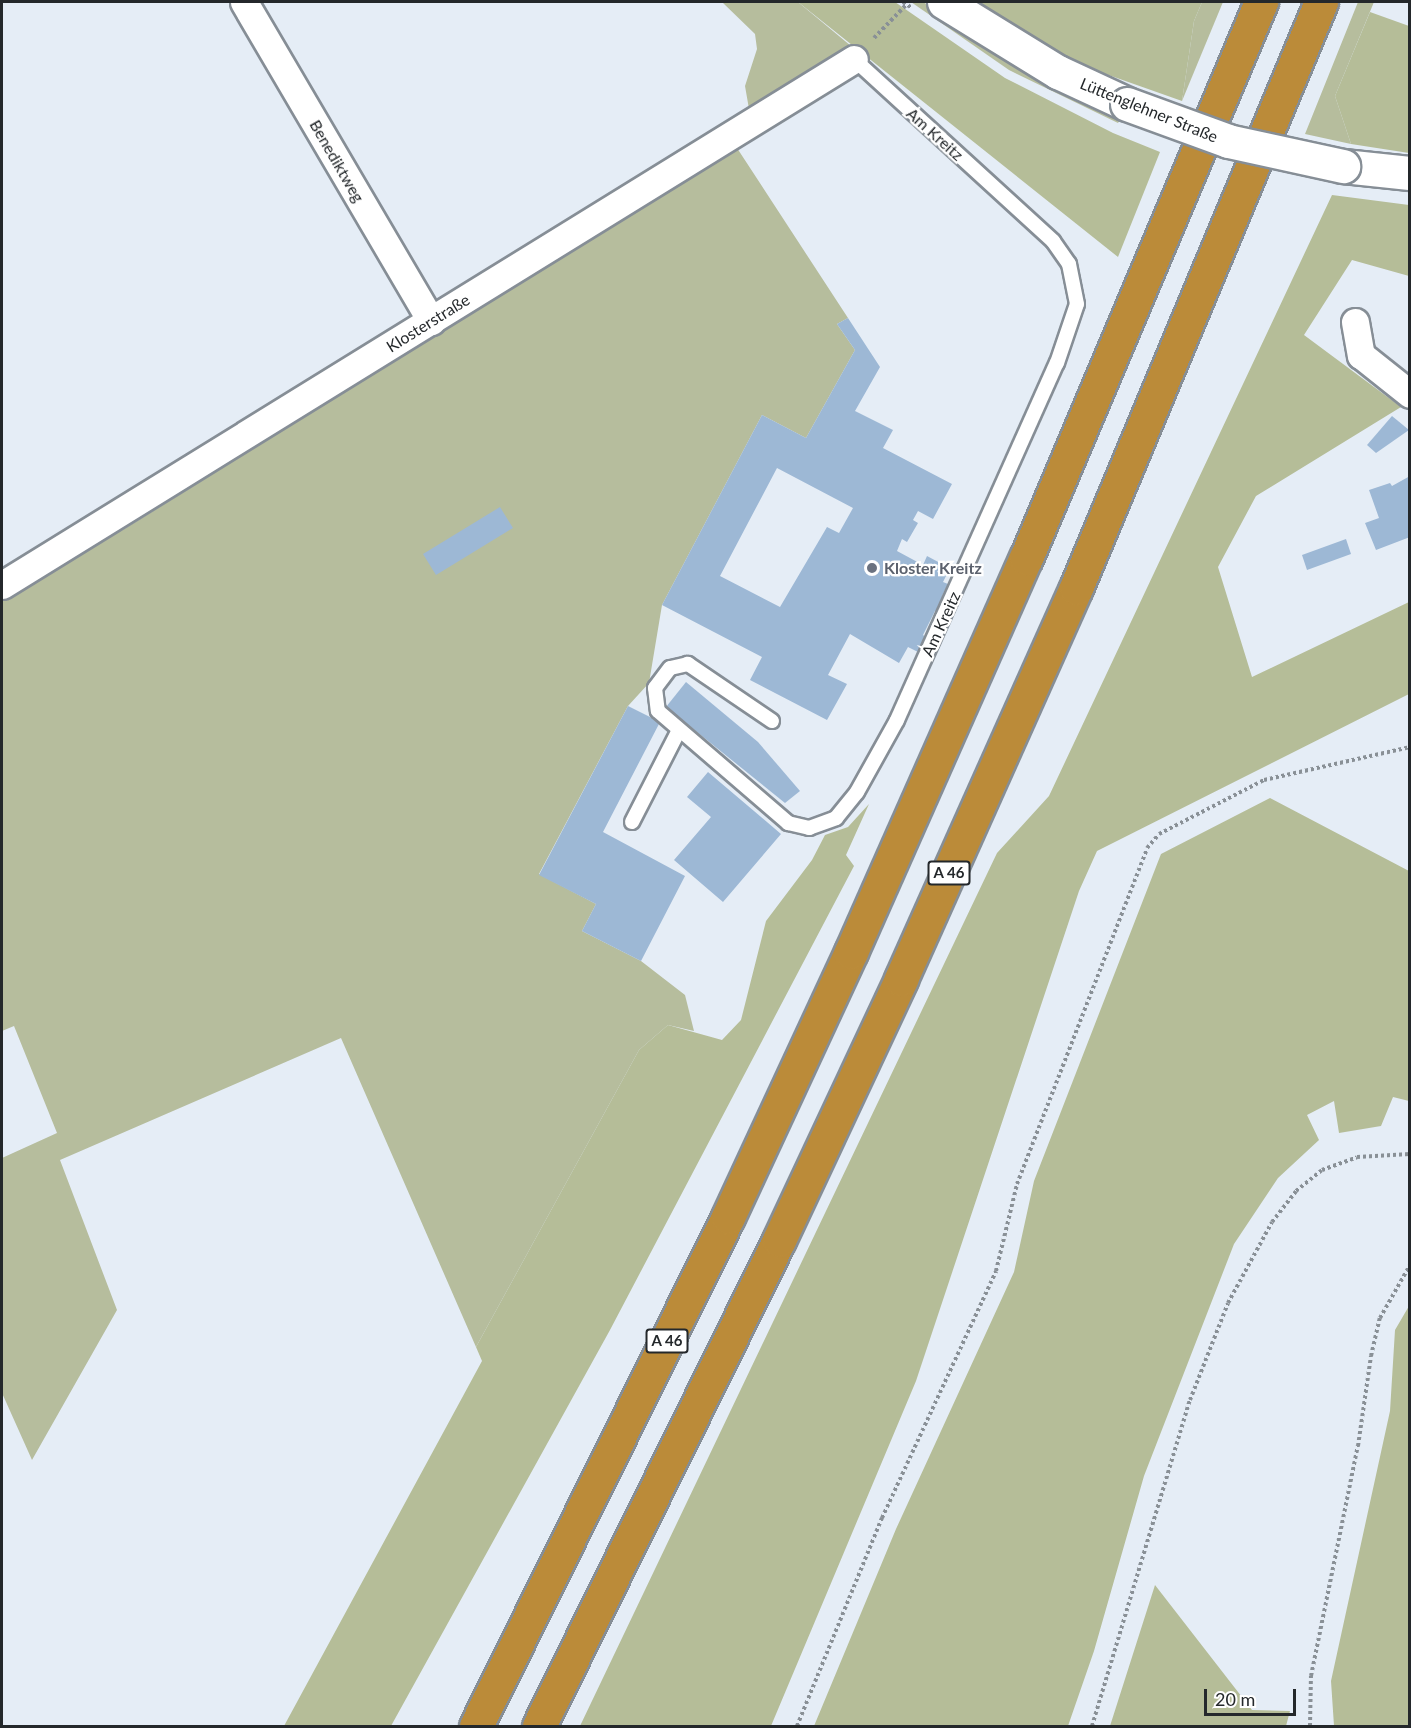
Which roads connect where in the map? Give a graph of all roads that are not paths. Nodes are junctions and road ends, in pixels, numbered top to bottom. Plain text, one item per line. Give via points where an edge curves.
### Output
1 (244, 2) edge
2 (944, 2) edge
3 (1261, 2) edge
4 (1321, 2) edge
5 (854, 59) joint
6 (1410, 173) edge
7 (431, 321) junction
8 (1355, 322) dead end
9 (1410, 394) edge
10 (2, 585) edge
11 (772, 721) dead end
12 (679, 730) junction
13 (632, 822) dead end
14 (476, 1726) edge
15 (539, 1726) edge

1 - 7 street, Benediktweg
2 - 6 main road, Lüttenglehner Straße, bridge via 1058,72 1127,104 1228,141 1343,166
3 - 14 highway, A 46 via 1026,558 851,952 723,1228
4 - 15 highway, A 46 via 1081,578 902,979 779,1240
5 - 7 street, Klosterstraße
5 - 12 lane, Am Kreitz via 1058,247 1074,278 1075,316 897,720 844,810 824,825 796,826
7 - 10 street, Klosterstraße
8 - 9 street via 1360,355
11 - 12 lane, Am Kreitz via 693,666 681,664 670,668 657,681 654,695 658,711
12 - 13 lane

